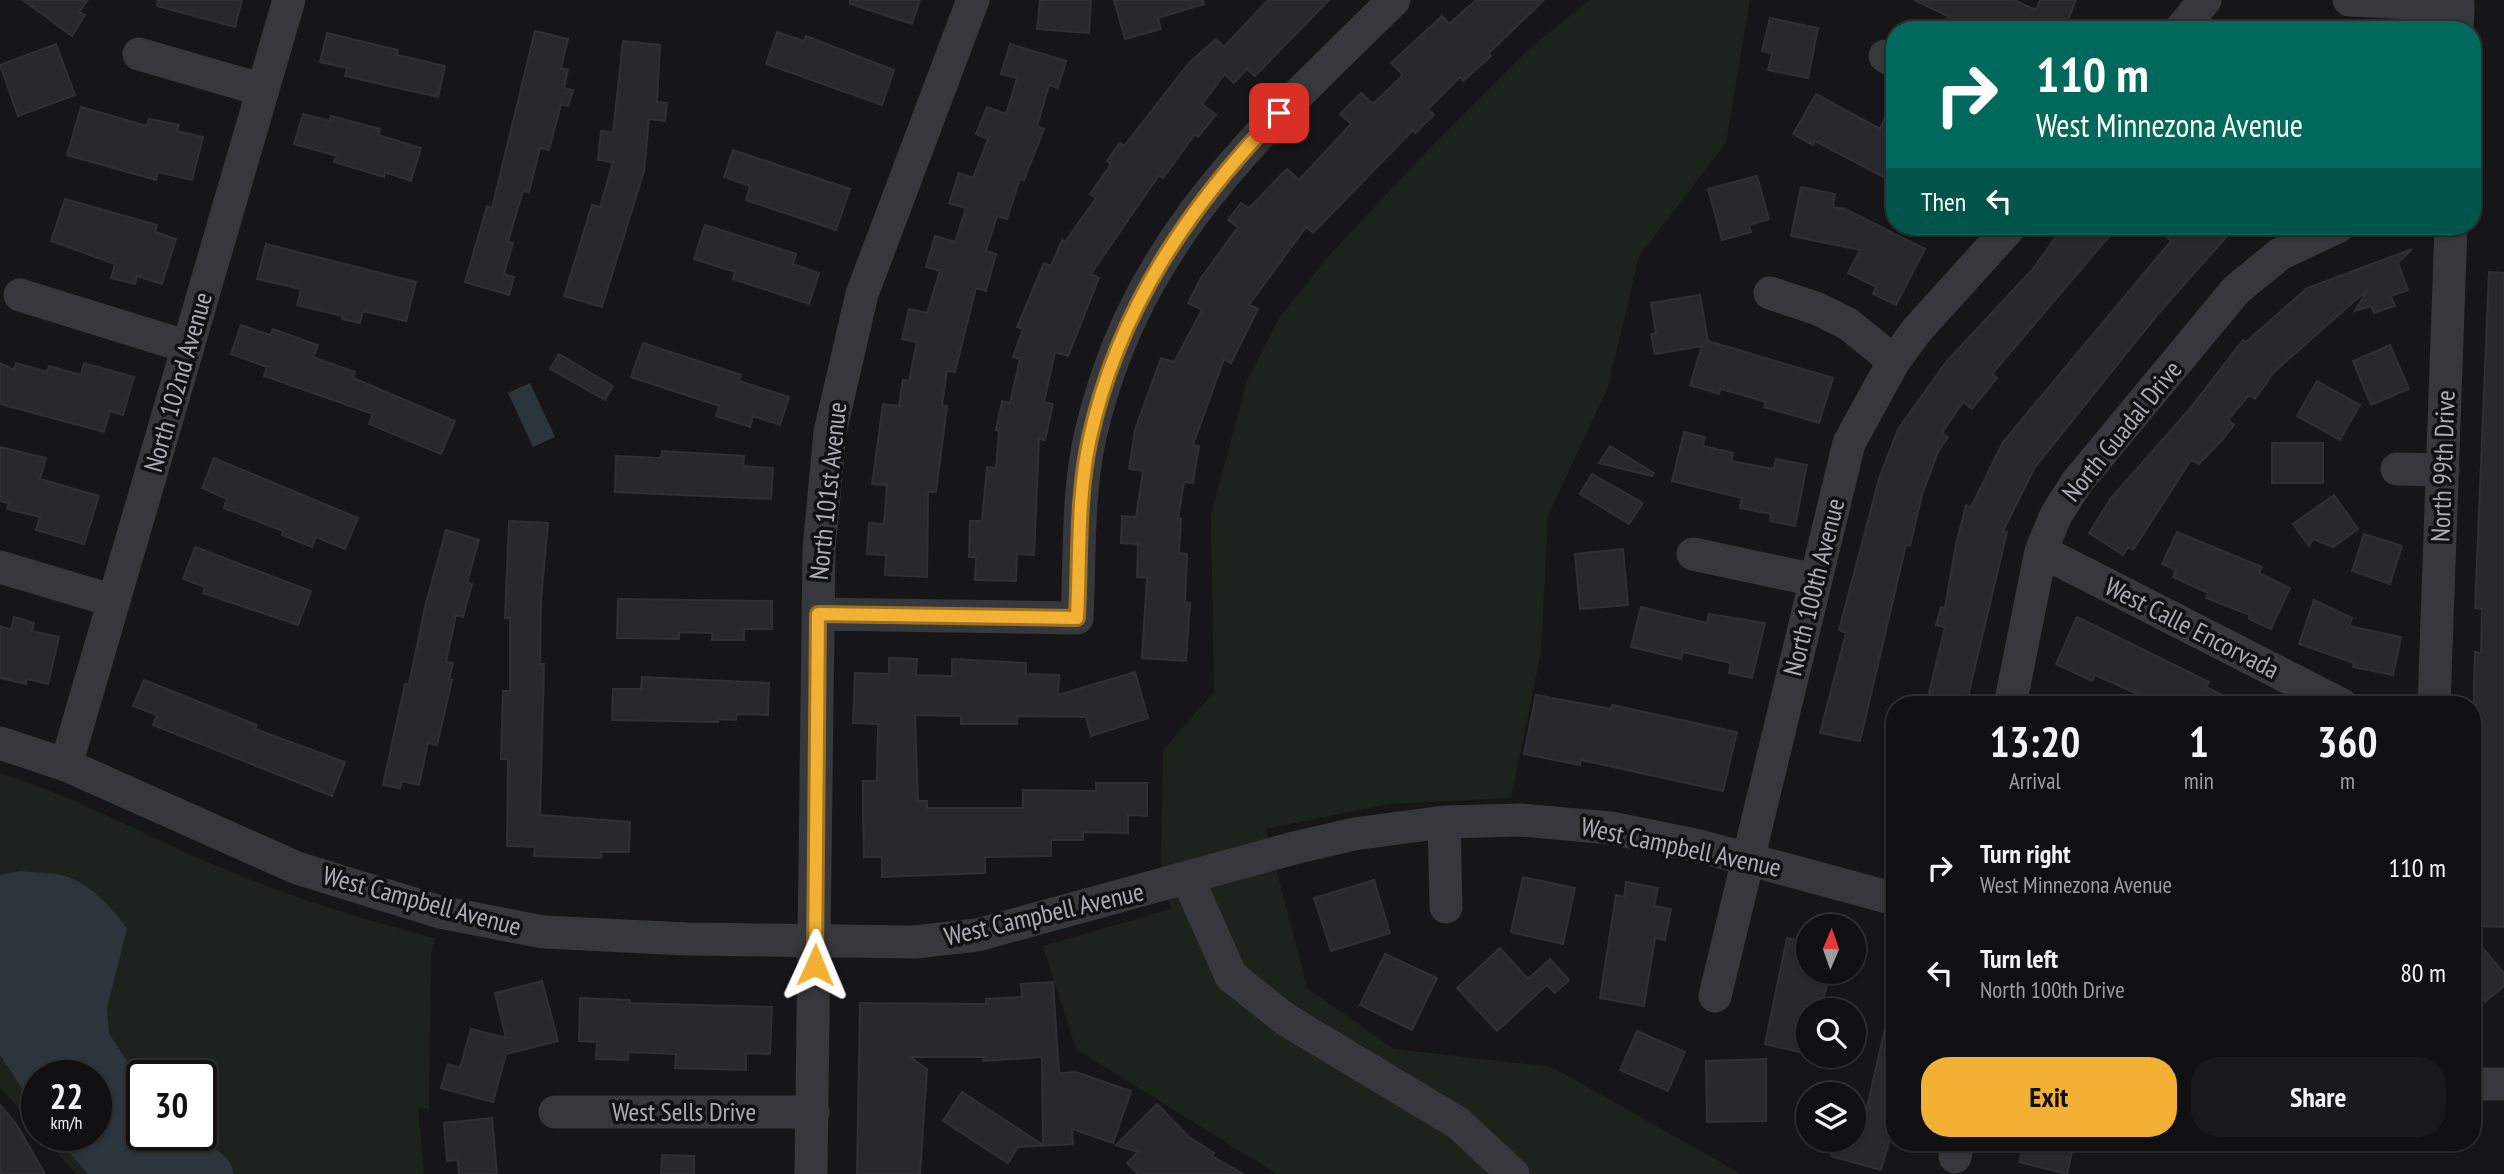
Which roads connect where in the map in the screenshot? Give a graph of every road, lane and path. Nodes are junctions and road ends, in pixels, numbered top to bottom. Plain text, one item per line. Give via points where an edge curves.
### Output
1 (289, 0) edge
2 (973, 0) edge
3 (1394, 0) edge
4 (2206, 0) edge
5 (2350, 0) edge
6 (2458, 17) edge
7 (2188, 21) edge
8 (139, 54) dead end
9 (263, 90) junction
10 (2003, 235) edge
11 (2320, 235) edge
12 (2451, 235) edge
13 (1770, 293) dead end
14 (20, 295) dead end
15 (188, 347) junction
16 (1894, 361) junction
17 (2398, 469) dead end
18 (2443, 470) junction
19 (2041, 551) junction
20 (1693, 554) dead end
21 (0, 567) edge
22 (1815, 580) junction
23 (114, 601) junction
24 (818, 614) junction
25 (2012, 696) edge
26 (2324, 696) edge
27 (2434, 696) edge
28 (0, 743) edge
29 (66, 765) junction
30 (1444, 822) junction
31 (1748, 859) junction
32 (1188, 879) junction
33 (1886, 897) edge
34 (1446, 907) dead end
35 (815, 941) junction
36 (1715, 996) dead end
37 (2481, 1084) edge
38 (2504, 1084) edge
39 (555, 1112) dead end
40 (813, 1112) junction
41 (811, 1174) edge
42 (1513, 1174) edge

1 - 9 street, North 102nd Avenue
2 - 24 street, North 101st Avenue via 850,335 826,463
3 - 24 street via 1232,162 1160,259 1137,303 1113,359 1089,440 1077,618
4 - 7 street
5 - 6 street
8 - 9 street
9 - 15 street, North 102nd Avenue
10 - 16 street, North 100th Avenue
11 - 19 street, North Guadal Drive via 2280,254 2235,290 2077,482 2056,514
12 - 18 street, North 99th Drive
13 - 16 street via 1848,324
14 - 15 street
15 - 23 street, North 102nd Avenue
16 - 22 street, North 100th Avenue via 1849,443
17 - 18 street
18 - 27 street, North 99th Drive
19 - 25 street, North Guadal Drive
19 - 26 street, West Calle Encorvada
20 - 22 street
21 - 23 street
22 - 31 street, North 100th Avenue
23 - 29 street, North 102nd Avenue
24 - 35 street, North 101st Avenue
28 - 29 street, West Campbell Avenue
29 - 35 street, West Campbell Avenue via 297,868 440,912 543,932
30 - 31 street, West Campbell Avenue via 1521,820 1611,828
30 - 32 street, West Campbell Avenue via 1354,834
30 - 34 street
31 - 33 street, West Campbell Avenue
31 - 36 street, North 100th Avenue
32 - 35 street, West Campbell Avenue via 977,935 915,942
32 - 42 street via 1231,976 1285,1019 1458,1123
35 - 40 street, North 101st Avenue
37 - 38 street
39 - 40 street, West Sells Drive
40 - 41 street, North 101st Avenue

